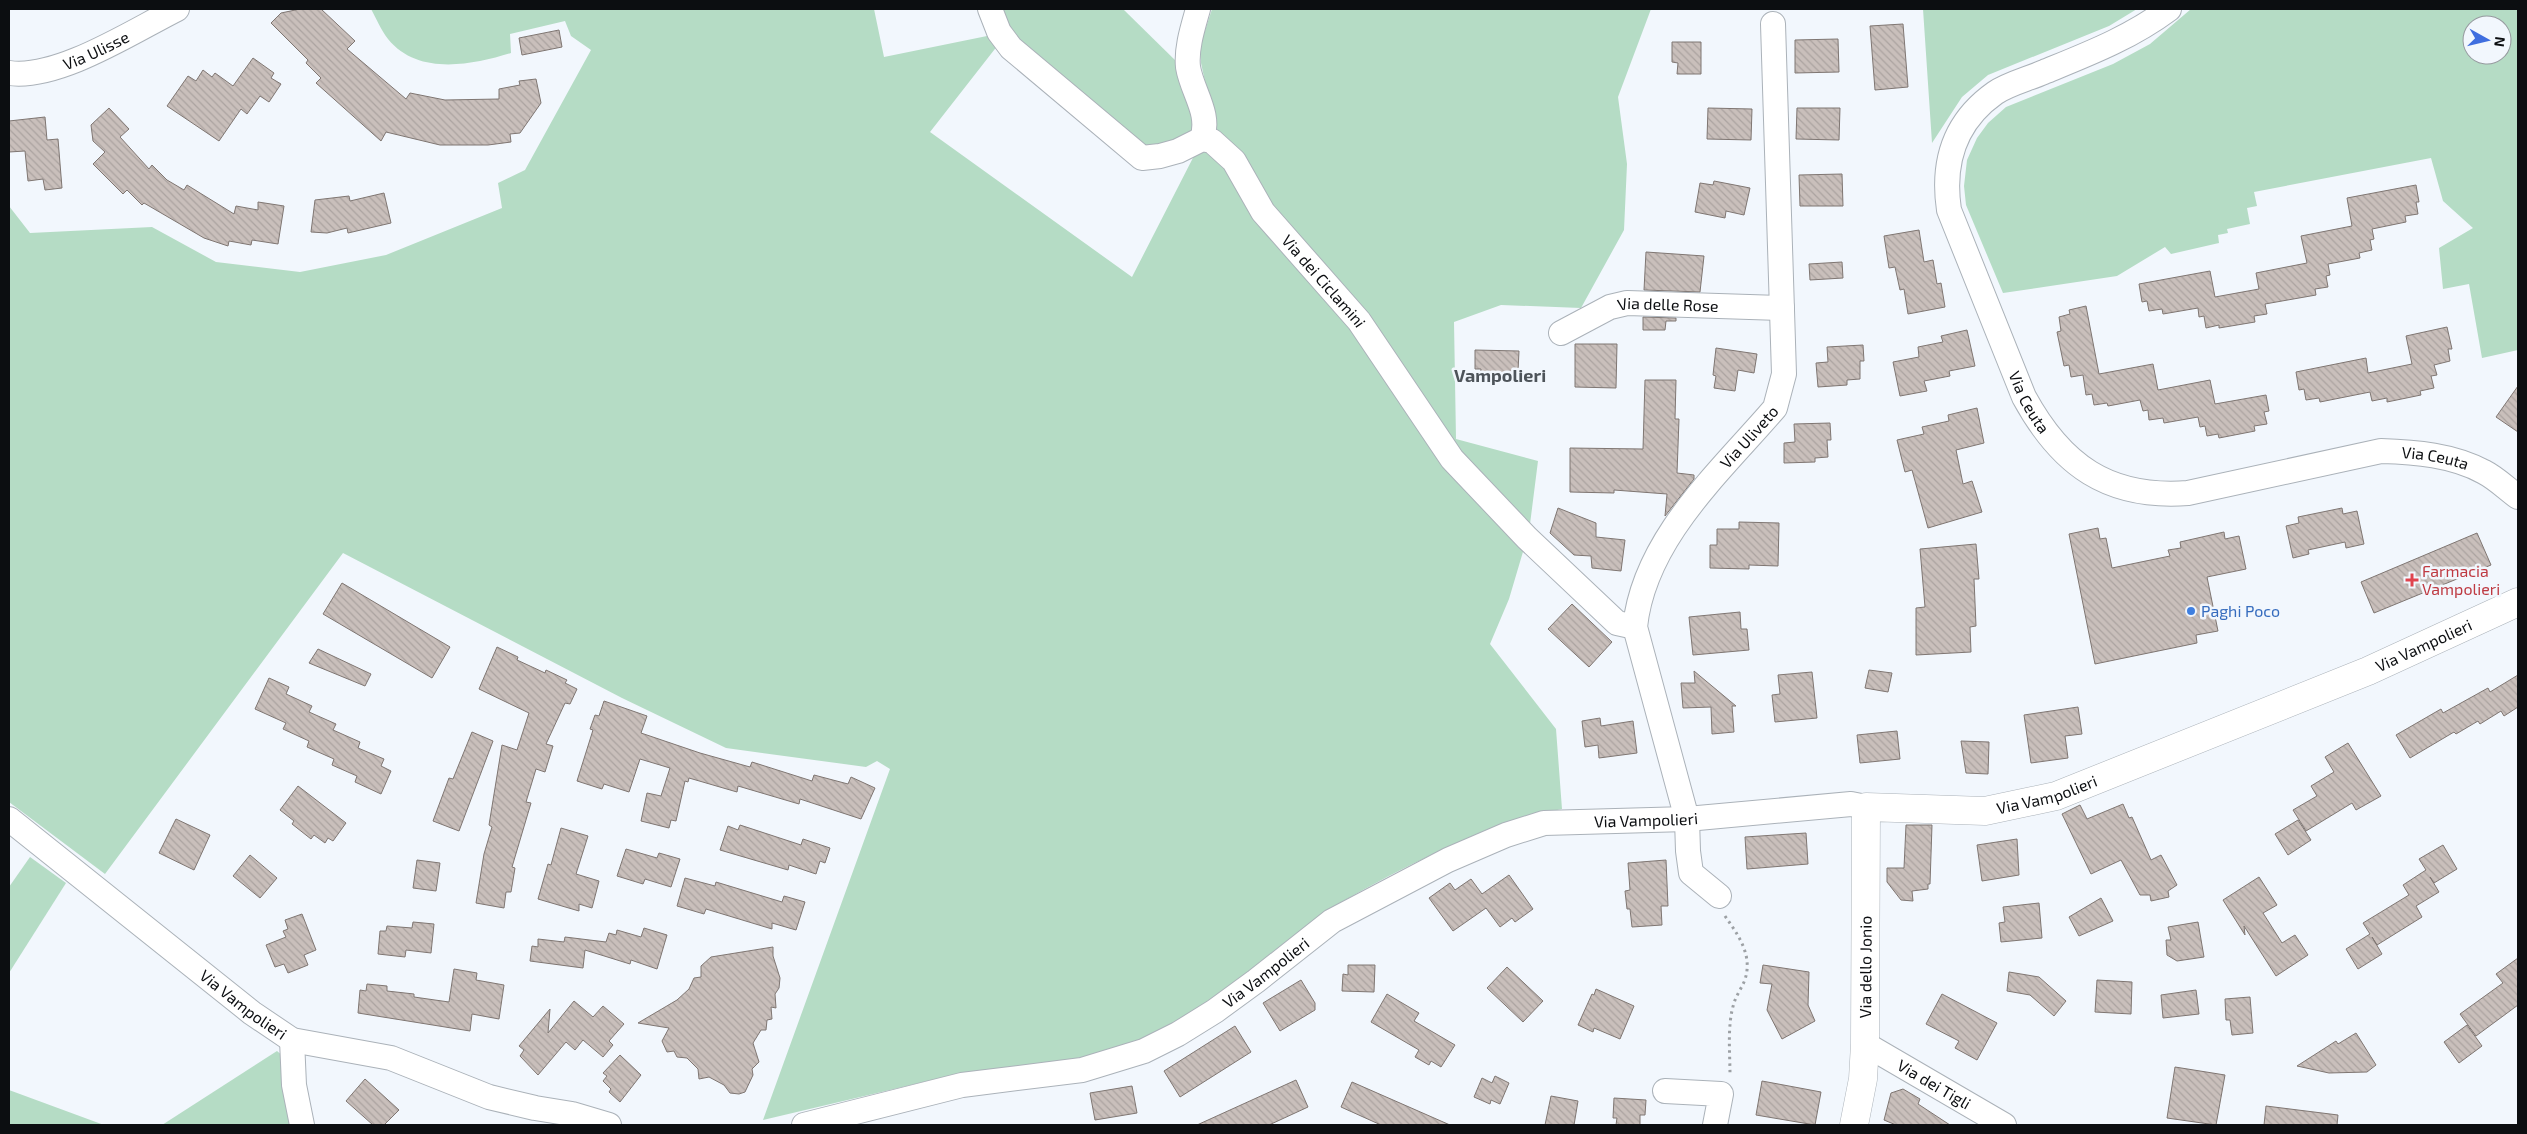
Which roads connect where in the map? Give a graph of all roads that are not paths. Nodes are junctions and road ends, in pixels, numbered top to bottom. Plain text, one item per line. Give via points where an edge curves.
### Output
1 (177, 9) edge
2 (990, 9) edge
3 (1198, 9) edge
4 (2169, 9) edge
5 (140, 17) edge
6 (1772, 24) dead end
7 (9, 73) edge
8 (1202, 139) junction
9 (1782, 308) junction
10 (1561, 332) dead end
11 (2516, 498) edge
12 (2518, 602) edge
13 (1635, 627) junction
14 (1866, 807) junction
15 (9, 818) edge
16 (1686, 819) junction
17 (1719, 896) road end
18 (292, 1040) junction
19 (1865, 1044) junction
20 (1665, 1092) dead end
21 (302, 1125) edge
22 (608, 1125) edge
23 (804, 1125) edge
24 (1715, 1125) edge
25 (1854, 1125) edge
26 (2004, 1125) edge

1 - 5 street, Via Ulisse
2 - 8 street via 1010,48 1142,158 1178,151
3 - 8 street via 1189,43 1188,67 1206,126
4 - 11 street, Via Ceuta via 2145,27 2112,44 1996,92 1961,127 1950,154 1946,186 1949,210 2024,397 2039,425 2058,449 2078,466 2132,490 2163,495 2188,493 2381,451 2408,452 2462,462 2485,472
5 - 7 street, Via Ulisse via 70,63 43,72
6 - 9 street, Via Uliveto
8 - 13 street, Via dei Ciclamini via 1212,142 1234,161 1264,212 1359,321 1452,460 1527,538 1617,623
9 - 10 street, Via delle Rose via 1627,303 1610,307
9 - 13 street, Via Uliveto via 1784,374 1775,408 1673,529 1649,570 1638,602
12 - 14 street, Via Vampolieri via 2368,672 2056,796 1986,811
13 - 16 street, Via Uliveto
14 - 16 street, Via Vampolieri via 1851,804
14 - 19 street, Via dello Jonio
15 - 18 street, Via Vampolieri via 252,1013
16 - 17 street, Via Uliveto via 1691,873
16 - 23 street, Via Vampolieri via 1544,823 1506,834 1448,860 1332,921 1215,1011 1144,1051 1082,1070 962,1085
18 - 21 street via 294,1085
18 - 22 street, Via Vampolieri via 391,1058 489,1097
19 - 25 street, Via dello Jonio via 1863,1079
19 - 26 street, Via dei Tigli
20 - 24 street via 1721,1094

